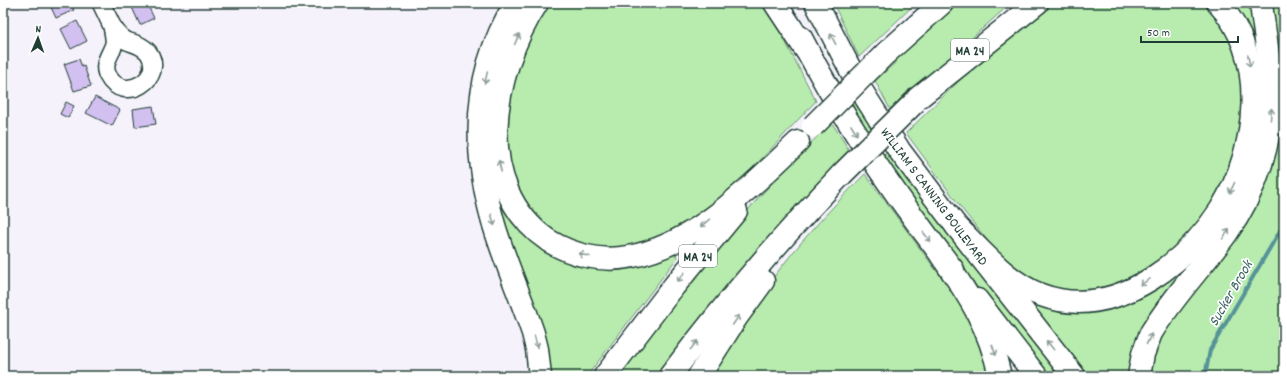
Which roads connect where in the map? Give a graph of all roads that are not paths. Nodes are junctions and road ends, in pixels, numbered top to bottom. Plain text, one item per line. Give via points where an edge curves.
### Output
1 (101, 3) edge
2 (516, 3) edge
3 (537, 3) edge
4 (775, 3) edge
5 (784, 3) edge
6 (816, 3) edge
7 (931, 3) edge
8 (942, 3) edge
9 (1023, 3) edge
10 (1037, 3) edge
11 (1218, 3) edge
12 (1260, 3) edge
13 (112, 26) dead end
14 (892, 48) junction
15 (810, 56) junction
16 (916, 100) junction
17 (798, 142) junction
18 (839, 178) junction
19 (957, 227) junction
20 (941, 255) junction
21 (540, 376) edge
22 (605, 376) edge
23 (670, 376) edge
24 (699, 376) edge
25 (1000, 376) edge
26 (1036, 376) edge
27 (1074, 376) edge
28 (1139, 376) edge

1 - 13 street
2 -> 21 main road via 500,34 485,80 480,105 479,147 486,197 534,333
17 -> 3 main road via 752,185 699,228 667,246 612,259 581,255 553,243 530,225 514,205 503,179 497,150 498,108 505,73 518,37
4 - 15 main road
5 - 15 main road, WILLIAM S CANNING BOULEVARD
19 -> 6 main road, WILLIAM S CANNING BOULEVARD via 873,111
7 - 14 main road
8 - 14 main road, MA 24
9 - 16 main road, MA 24
10 - 16 main road
11 -> 19 main road via 1237,27 1248,57 1252,88 1251,121 1240,167 1227,198 1203,233 1180,257 1142,284 1118,295 1092,302 1066,301 1042,295 1020,284
28 -> 12 main road via 1143,354 1151,333 1236,219 1258,174 1267,140 1271,105 1270,70
14 - 17 main road, MA 24, bridge
15 -> 20 main road, WILLIAM S CANNING BOULEVARD via 872,159
16 - 18 main road, MA 24, bridge
17 -> 22 main road, MA 24 via 706,247
23 -> 18 main road, MA 24 via 749,277
24 -> 18 main road via 746,304
27 -> 19 main road, WILLIAM S CANNING BOULEVARD
20 -> 25 main road via 981,316
20 - 26 main road, WILLIAM S CANNING BOULEVARD

